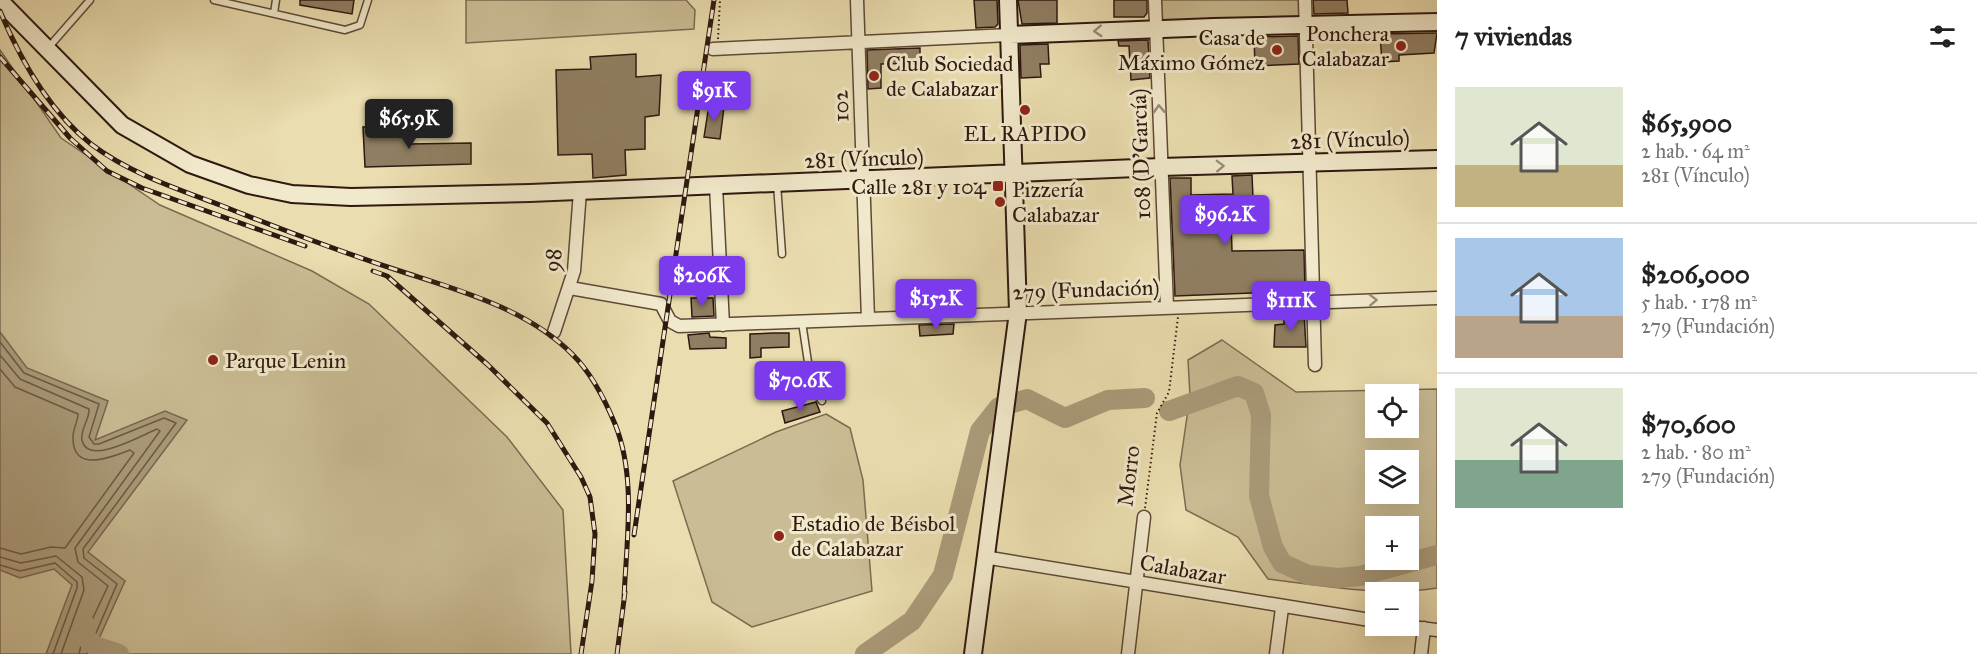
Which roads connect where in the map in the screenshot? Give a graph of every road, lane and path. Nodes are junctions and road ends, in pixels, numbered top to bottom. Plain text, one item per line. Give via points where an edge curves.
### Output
1 (90, 0) edge
2 (214, 0) edge
3 (276, 0) edge
4 (368, 0) edge
5 (720, 0) edge
6 (857, 0) edge
7 (1008, 0) edge
8 (1155, 0) edge
9 (1305, 0) edge
10 (0, 1) edge
11 (274, 13) junction
12 (1437, 22) edge
13 (1305, 25) junction
14 (1156, 29) junction
15 (1009, 35) junction
16 (859, 42) junction
17 (48, 48) junction
18 (716, 49) joint
19 (1437, 159) edge
20 (1308, 163) junction
21 (1161, 167) junction
22 (1012, 175) junction
23 (864, 180) junction
24 (777, 184) junction
25 (716, 186) junction
26 (580, 191) junction
27 (782, 254) dead end
28 (570, 288) junction
29 (1437, 298) edge
30 (1312, 302) junction
31 (1173, 307) junction
32 (868, 319) junction
33 (802, 321) junction
34 (1017, 321) junction
35 (723, 325) junction
36 (554, 332) dead end
37 (1316, 365) dead end
38 (822, 401) dead end
39 (1144, 517) joint
40 (984, 557) junction
41 (1136, 582) junction
42 (1282, 608) junction
43 (1365, 619) edge
44 (1431, 629) edge
45 (973, 654) edge
46 (1128, 654) edge
47 (1276, 654) edge
48 (1421, 654) edge

1 - 17 lane
2 - 11 lane
3 - 11 lane
4 - 11 lane via 360,25 345,30
5 - 18 path
6 - 16 street, 102
7 - 15 main road
8 - 14 street, 108 (D'García)
9 - 13 street
10 - 17 main road, 281 (Vínculo)
12 - 13 main road
13 - 14 main road
13 - 20 street
14 -> 15 main road
21 -> 14 street, 108 (D'García)
15 - 16 street
15 - 22 main road
16 - 18 street
16 - 23 street, 102
17 - 26 main road, 281 (Vínculo) via 122,125 190,164 249,185 292,194 351,197
19 - 20 main road, 281 (Vínculo)
21 -> 20 main road, 281 (Vínculo)
20 - 30 street
21 - 22 main road, 281 (Vínculo)
21 - 31 street, 108 (D'García)
22 - 23 main road, 281 (Vínculo)
22 - 34 main road
23 - 24 main road, 281 (Vínculo)
23 - 32 street, 102
24 - 25 main road, 281 (Vínculo)
24 - 27 lane
25 - 26 main road, 281 (Vínculo)
25 - 35 street
26 - 28 street, 98
28 - 35 street, 279 (Fundación) via 661,304 670,321 679,326
28 - 36 street, 98
30 -> 29 street, 279 (Fundación)
30 - 31 street, 279 (Fundación)
30 - 37 street
31 - 34 street, 279 (Fundación)
31 - 39 path, Morro via 1169,392 1157,413
32 - 33 street, 279 (Fundación)
32 - 34 street, 279 (Fundación)
33 - 35 street, 279 (Fundación)
33 - 38 lane via 812,389
34 - 40 main road
39 - 41 street, Morro
40 - 41 street, Calabazar
40 - 45 main road
41 - 42 street, Calabazar
41 - 46 street, Morro
42 - 43 street, Calabazar
42 - 47 street
44 - 48 street

